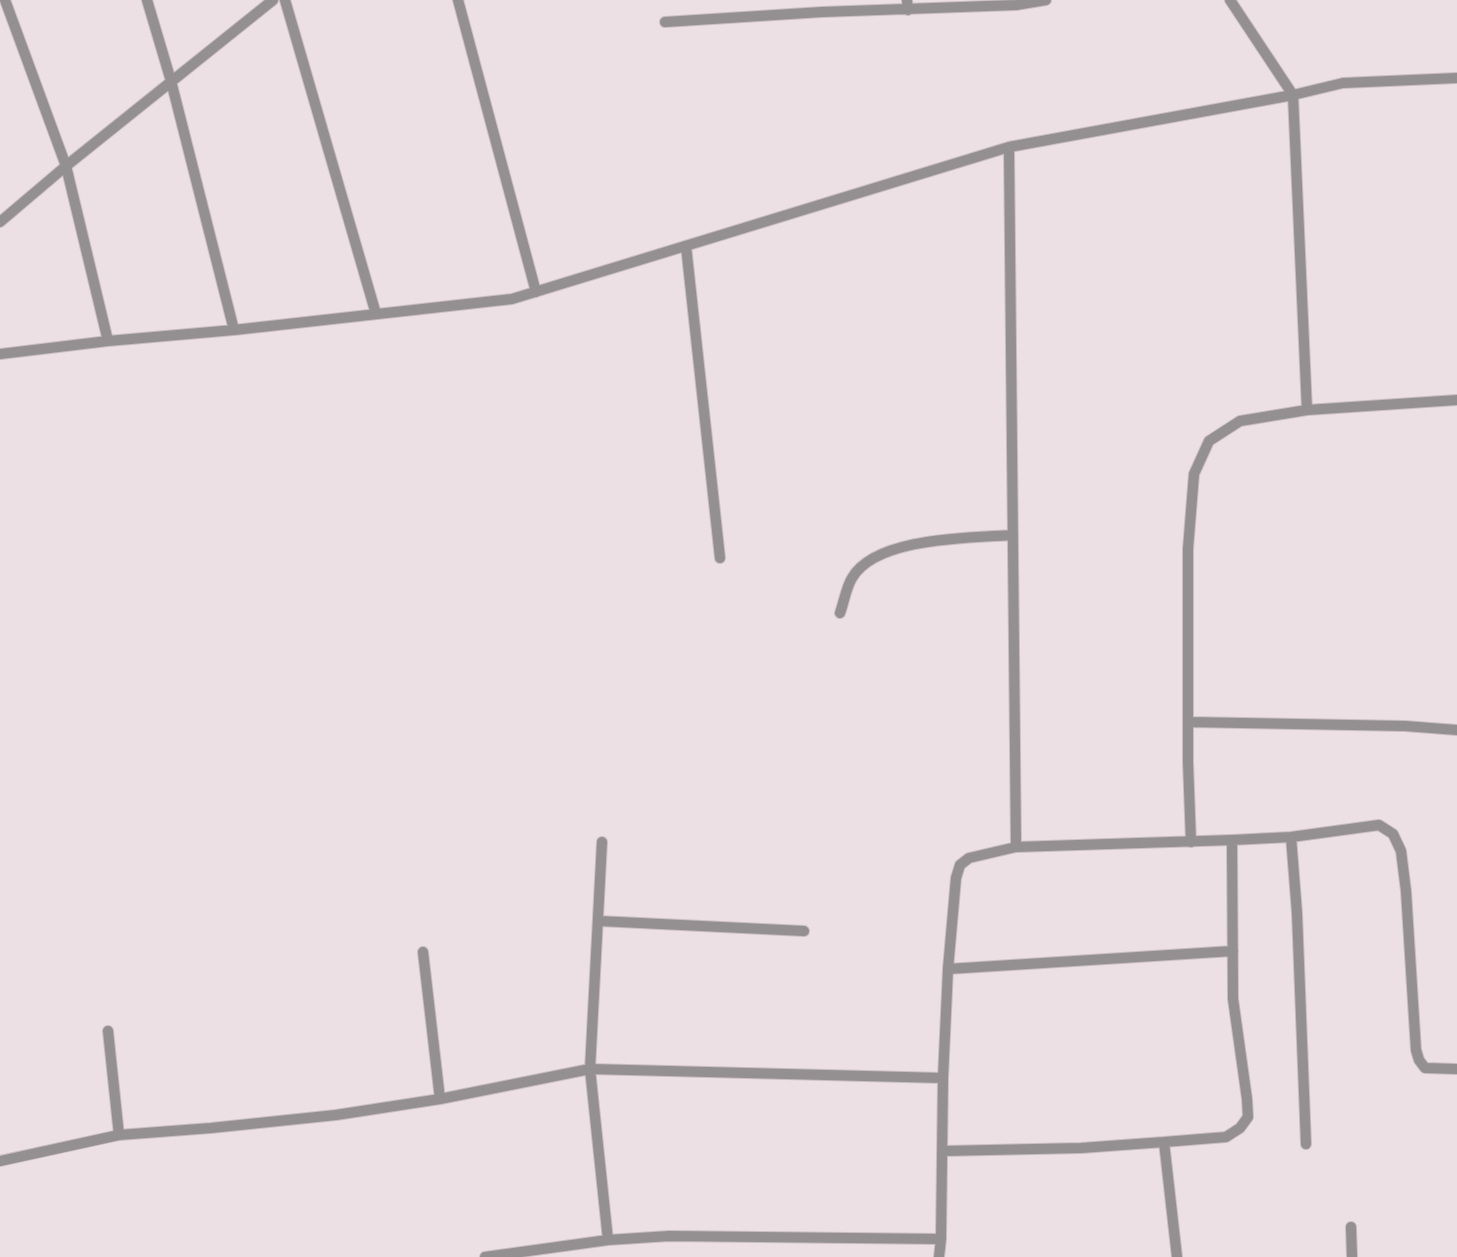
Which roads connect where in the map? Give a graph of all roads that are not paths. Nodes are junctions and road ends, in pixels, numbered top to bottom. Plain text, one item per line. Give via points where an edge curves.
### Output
1 (5, 0) edge
2 (147, 0) edge
3 (273, 0) edge
4 (286, 0) edge
5 (458, 0) edge
6 (1046, 0) edge
7 (1230, 0) edge
8 (908, 5) edge
9 (665, 22) dead end
10 (1457, 78) edge
11 (171, 81) junction
12 (1292, 95) junction
13 (1009, 147) junction
14 (66, 166) junction
15 (0, 222) edge
16 (686, 246) junction
17 (536, 292) junction
18 (376, 314) junction
19 (234, 330) junction
20 (108, 341) junction
21 (0, 354) edge
22 (1457, 400) edge
23 (1307, 410) junction
24 (1013, 535) junction
25 (720, 558) dead end
26 (840, 613) dead end
27 (1188, 722) junction
28 (1457, 730) edge
29 (1290, 837) junction
30 (1232, 840) junction
31 (602, 842) dead end
32 (1191, 842) junction
33 (1016, 847) junction
34 (599, 921) junction
35 (804, 931) dead end
36 (1233, 951) junction
37 (423, 952) dead end
38 (948, 969) junction
39 (108, 1031) dead end
40 (590, 1069) junction
41 (1457, 1069) edge
42 (943, 1078) junction
43 (440, 1099) junction
44 (119, 1135) junction
45 (1164, 1142) junction
46 (1306, 1144) dead end
47 (943, 1151) junction
48 (0, 1162) edge
49 (1351, 1226) dead end
50 (941, 1239) junction
51 (608, 1240) junction
52 (485, 1257) edge
53 (939, 1257) edge
54 (1177, 1257) edge
55 (1352, 1257) edge

1 - 14 street
2 - 11 street
3 - 11 street
4 - 18 street
5 - 17 street
6 - 8 street via 1016,5
7 - 12 street
8 - 9 street
10 - 12 street via 1344,83
11 - 14 street
11 - 19 street
12 - 13 street
12 - 23 street
13 - 16 street
13 - 24 street
14 - 15 street
14 - 20 street
16 - 17 street
16 - 25 street
17 - 18 street via 512,300
18 - 19 street
19 - 20 street
20 - 21 street
22 - 23 street
23 - 27 street via 1240,421 1208,440 1194,474 1188,548
24 - 26 street via 942,540 903,547 871,559 852,578
24 - 33 street
27 - 28 street via 1405,726
27 - 32 street
29 - 30 street
29 - 41 street via 1379,825 1393,834 1401,851 1406,891 1416,1050 1425,1068
29 - 46 street via 1297,913
30 - 32 street
30 - 36 street
31 - 34 street
32 - 33 street
33 - 38 street via 969,858 960,865 956,878
34 - 35 street
34 - 40 street
36 - 38 street
36 - 45 street via 1233,999 1248,1117 1240,1128 1226,1137
37 - 43 street
38 - 42 street
39 - 44 street
40 - 42 street
40 - 43 street
40 - 51 street
42 - 47 street
43 - 44 street via 328,1115
44 - 48 street
45 - 47 street via 1081,1148
45 - 54 street
47 - 50 street
49 - 55 street
50 - 51 street via 669,1236
50 - 53 street
51 - 52 street

